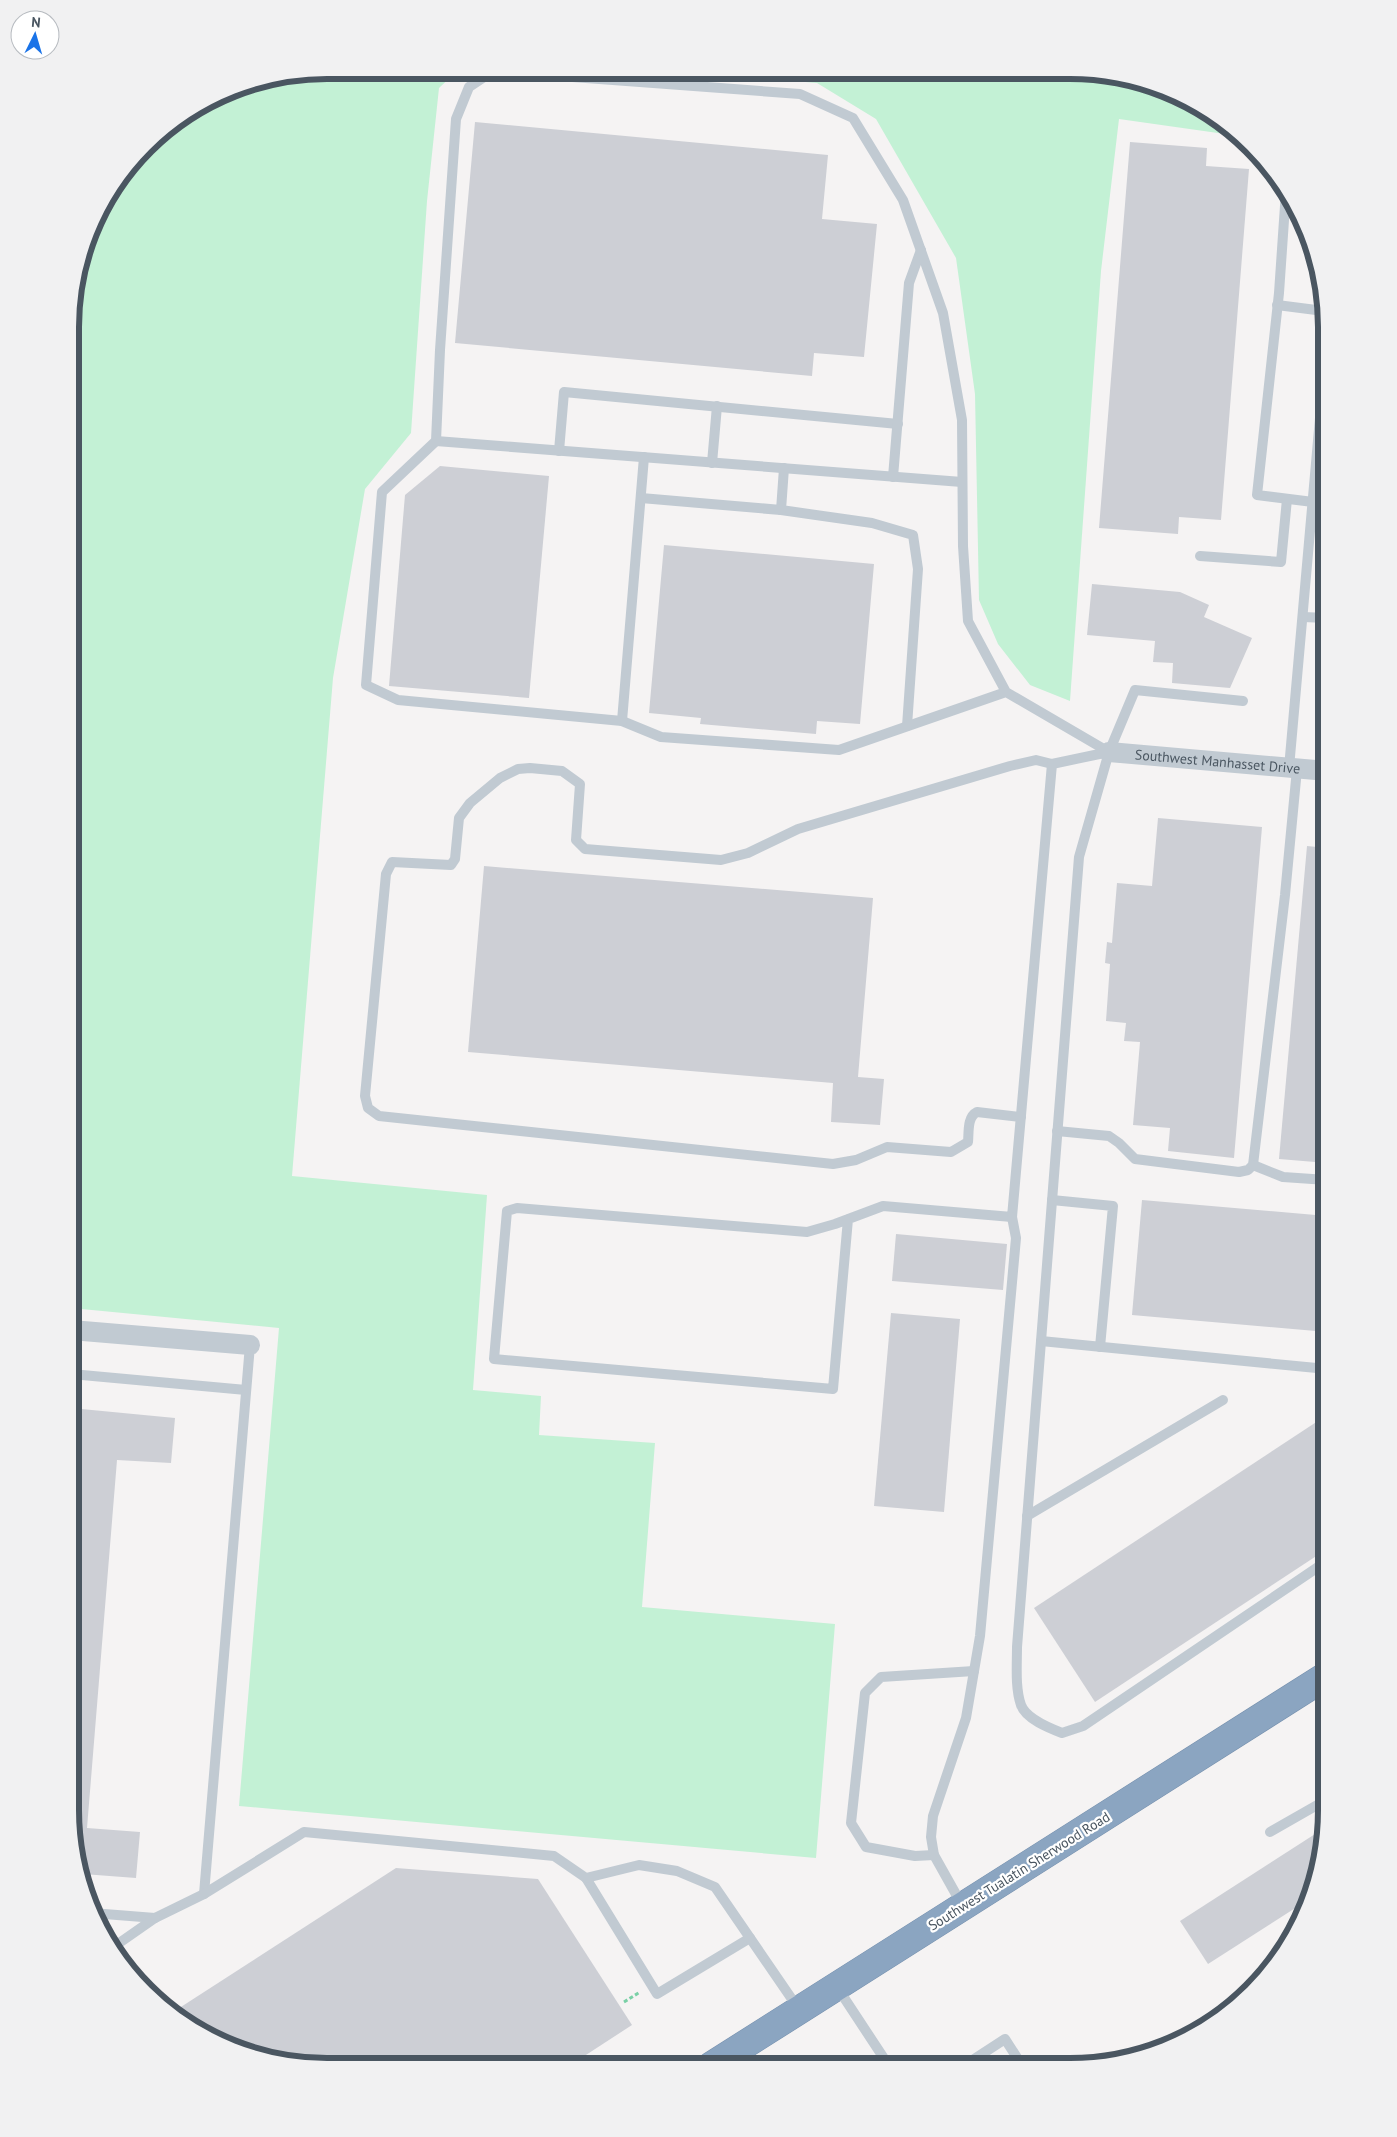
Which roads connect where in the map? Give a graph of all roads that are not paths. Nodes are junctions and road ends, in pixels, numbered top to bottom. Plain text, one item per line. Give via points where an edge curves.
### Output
1 (481, 79) edge
2 (600, 79) edge
3 (1285, 203) edge
4 (921, 250) junction
5 (1277, 305) junction
6 (1318, 310) edge
7 (717, 406) junction
8 (898, 424) junction
9 (436, 441) junction
10 (1318, 444) edge
11 (559, 450) junction
12 (644, 457) junction
13 (712, 462) junction
14 (784, 468) junction
15 (893, 477) junction
16 (962, 482) junction
17 (641, 498) junction
18 (1288, 499) junction
19 (1313, 502) junction
20 (781, 510) junction
21 (1312, 515) junction
22 (1318, 515) edge
23 (1200, 556) dead end
24 (1303, 617) junction
25 (1318, 618) edge
26 (1006, 692) junction
27 (1243, 701) dead end
28 (622, 722) junction
29 (907, 726) junction
30 (1109, 752) junction
31 (1052, 764) junction
32 (1293, 768) junction
33 (1318, 770) edge
34 (1021, 1117) junction
35 (1057, 1131) junction
36 (1253, 1165) junction
37 (1318, 1179) edge
38 (1052, 1200) junction
39 (1012, 1217) junction
40 (848, 1219) junction
41 (79, 1331) edge
42 (1041, 1341) junction
43 (250, 1345) joint
44 (1100, 1347) junction
45 (1318, 1368) edge
46 (79, 1375) edge
47 (246, 1390) junction
48 (1223, 1400) dead end
49 (1027, 1516) junction
50 (1318, 1567) edge
51 (974, 1671) junction
52 (1318, 1681) edge
53 (1318, 1805) edge
54 (1270, 1832) dead end
55 (934, 1855) junction
56 (586, 1878) junction
57 (204, 1894) junction
58 (962, 1907) junction
59 (102, 1914) edge
60 (155, 1918) junction
61 (750, 1938) junction
62 (118, 1944) edge
63 (836, 1986) junction
64 (799, 2010) junction
65 (724, 2058) edge
66 (883, 2058) edge
67 (976, 2058) edge
68 (1017, 2058) edge

1 - 9 lane via 469,87 456,119
2 - 4 lane via 800,94 853,118 903,200
3 - 5 lane
4 - 8 lane via 909,283
4 - 16 lane via 944,313 962,420
5 - 6 lane
5 - 18 lane via 1257,495
7 - 8 lane
7 - 11 lane via 564,392
7 - 13 lane
8 - 15 lane
9 - 11 lane
9 - 28 lane via 382,492 366,685 398,700
10 - 19 lane
11 - 12 lane
12 - 13 lane
12 - 17 lane
13 - 14 lane
14 - 15 lane
14 - 20 lane
15 - 16 lane
16 - 26 lane via 968,621
17 - 20 lane
17 - 28 lane
18 - 19 lane
18 - 23 lane via 1281,562
19 - 21 lane
20 - 29 lane via 872,522 913,535 918,569
21 - 22 lane
21 - 24 lane
24 - 25 lane
24 - 32 lane
26 - 29 lane
26 - 30 lane
27 - 30 lane via 1135,690
28 - 29 lane via 661,737 839,750
30 - 31 lane
30 - 32 street, Southwest Manhasset Drive
30 - 35 lane via 1079,857
31 - 34 lane
31 - 34 lane via 1036,760 1010,766 798,829 748,853 721,860 585,849 576,840 580,784 562,771 530,768 507,774 470,803 459,818 455,859 451,865 392,862 386,874 365,1096 368,1108 379,1116 833,1164 856,1160 887,1147 951,1152 968,1142 973,1114
32 - 33 street, Southwest Manhasset Drive
32 - 36 lane via 1285,895
34 - 39 lane
35 - 36 lane via 1109,1136 1135,1159 1240,1172
35 - 38 lane
36 - 37 lane via 1283,1177
38 - 42 lane
38 - 44 lane via 1113,1206
39 - 40 lane via 883,1206
39 - 51 lane via 1016,1238 980,1636
40 - 40 lane via 806,1232 518,1208 507,1211 494,1359 833,1390
41 - 43 street
42 - 44 lane
42 - 49 lane
43 - 47 lane
44 - 45 lane
46 - 47 lane
47 - 57 lane
48 - 49 lane
49 - 50 lane via 1017,1647 1022,1706 1038,1723 1062,1733 1083,1726
51 - 55 lane via 966,1718 933,1816 930,1837
51 - 55 lane via 881,1677 865,1693 851,1823 866,1847 915,1856
52 - 58 highway, Southwest Tualatin Sherwood Road
53 - 54 lane
55 - 58 lane
56 - 57 lane via 554,1856 304,1832
56 - 61 lane via 639,1865 677,1871 715,1887
56 - 61 lane via 657,1994
57 - 60 lane
58 - 63 highway, Southwest Tualatin Sherwood Road
59 - 60 lane
60 - 62 lane
61 - 64 lane
63 - 64 highway, Southwest Tualatin Sherwood Road
63 - 66 lane
64 - 65 highway, Southwest Tualatin Sherwood Road
67 - 68 lane via 1005,2039

